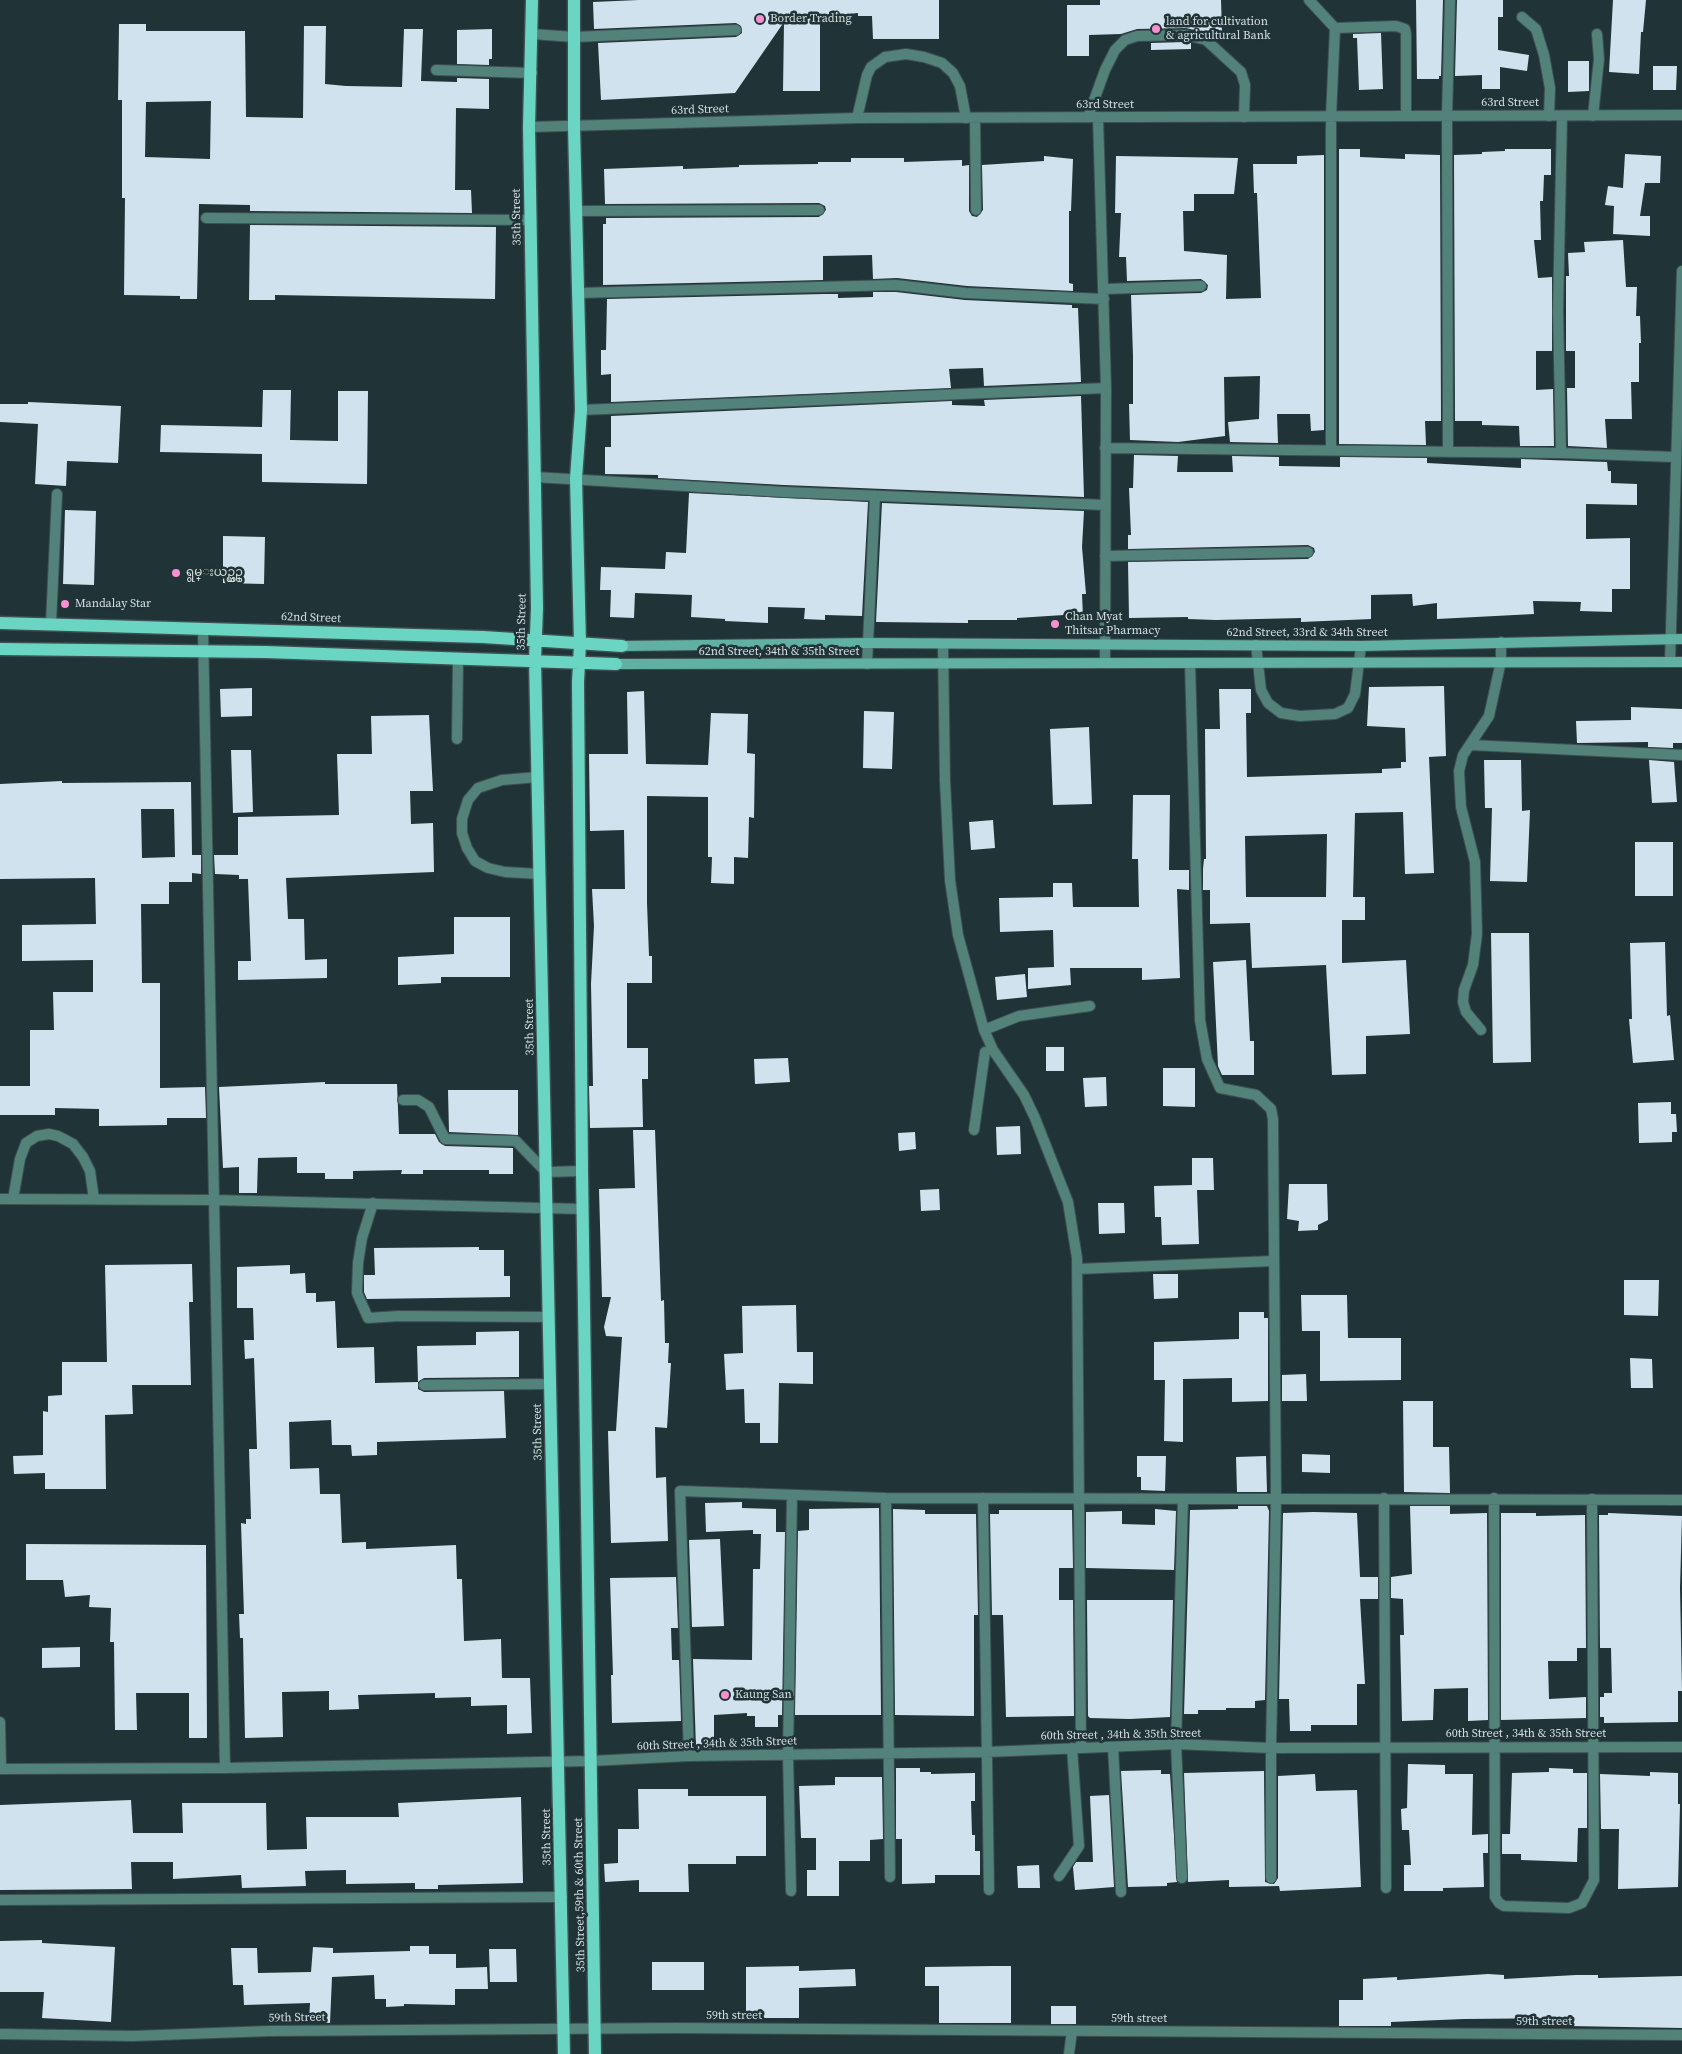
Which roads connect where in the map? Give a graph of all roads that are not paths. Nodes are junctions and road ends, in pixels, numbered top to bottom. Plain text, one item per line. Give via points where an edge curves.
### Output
1 (532, 0) edge
2 (574, 0) edge
3 (1309, 0) edge
4 (1450, 0) edge
5 (1522, 17) dead end
6 (1335, 28) junction
7 (736, 30) dead end
8 (532, 34) junction
9 (1597, 34) dead end
10 (574, 37) junction
11 (436, 70) dead end
12 (532, 73) junction
13 (1682, 115) edge
14 (1406, 116) junction
15 (1447, 116) junction
16 (1548, 116) junction
17 (1562, 116) junction
18 (1593, 116) junction
19 (1093, 117) junction
20 (1244, 117) junction
21 (1330, 117) junction
22 (857, 118) junction
23 (970, 118) junction
24 (529, 127) junction
25 (574, 127) junction
26 (819, 210) dead end
27 (976, 210) dead end
28 (576, 211) junction
29 (206, 218) dead end
30 (531, 220) junction
31 (1682, 271) edge
32 (1201, 286) dead end
33 (577, 293) junction
34 (1104, 294) junction
35 (1106, 388) junction
36 (580, 410) junction
37 (1679, 444) edge
38 (1105, 448) junction
39 (1331, 450) junction
40 (1448, 452) junction
41 (1561, 453) junction
42 (1676, 458) junction
43 (535, 477) junction
44 (576, 478) junction
45 (56, 494) dead end
46 (876, 496) junction
47 (1105, 505) junction
48 (1308, 552) dead end
49 (1105, 556) junction
50 (0, 623) edge
51 (50, 623) junction
52 (203, 628) junction
53 (1671, 638) junction
54 (1682, 639) edge
55 (536, 640) junction
56 (1501, 642) junction
57 (868, 643) junction
58 (580, 644) junction
59 (943, 644) junction
60 (1256, 645) junction
61 (622, 646) joint
62 (1105, 646) junction
63 (1361, 646) junction
64 (0, 649) edge
65 (204, 653) junction
66 (458, 660) junction
67 (535, 660) junction
68 (1501, 661) junction
69 (1105, 662) junction
70 (1256, 662) junction
71 (1360, 662) junction
72 (1670, 662) junction
73 (1682, 662) edge
74 (578, 663) junction
75 (943, 663) junction
76 (1190, 663) junction
77 (616, 664) joint
78 (867, 664) junction
79 (457, 739) dead end
80 (1470, 745) junction
81 (1682, 755) edge
82 (538, 777) junction
83 (540, 874) junction
84 (1090, 1006) dead end
85 (984, 1030) junction
86 (1481, 1030) dead end
87 (985, 1052) dead end
88 (403, 1100) dead end
89 (974, 1130) dead end
90 (582, 1171) junction
91 (546, 1172) junction
92 (0, 1199) edge
93 (13, 1199) junction
94 (94, 1199) junction
95 (215, 1200) junction
96 (373, 1203) junction
97 (547, 1208) junction
98 (582, 1209) junction
99 (1274, 1261) junction
100 (1077, 1269) junction
101 (549, 1318) junction
102 (424, 1384) dead end
103 (551, 1384) junction
104 (792, 1495) junction
105 (1080, 1497) junction
106 (886, 1498) junction
107 (983, 1498) junction
108 (1384, 1498) junction
109 (1494, 1498) junction
110 (1183, 1499) junction
111 (1276, 1499) junction
112 (1592, 1499) junction
113 (1682, 1500) edge
114 (0, 1722) edge
115 (1176, 1744) junction
116 (1682, 1746) edge
117 (1076, 1747) junction
118 (1113, 1747) junction
119 (1386, 1747) junction
120 (1593, 1747) junction
121 (1271, 1748) junction
122 (1494, 1748) junction
123 (987, 1752) junction
124 (889, 1753) junction
125 (788, 1755) junction
126 (689, 1756) junction
127 (559, 1761) junction
128 (592, 1761) junction
129 (225, 1768) junction
130 (1, 1769) edge
131 (1058, 1876) dead end
132 (890, 1877) dead end
133 (1182, 1878) dead end
134 (1271, 1878) dead end
135 (1386, 1888) dead end
136 (989, 1890) dead end
137 (791, 1891) dead end
138 (1121, 1892) dead end
139 (562, 1897) junction
140 (0, 1900) edge
141 (564, 2029) junction
142 (595, 2029) junction
143 (1072, 2031) junction
144 (0, 2034) edge
145 (1682, 2035) edge
146 (564, 2054) edge
147 (595, 2054) edge
148 (1069, 2054) edge

1 - 8 main road, 35th Street
2 - 10 main road
3 - 6 street
4 - 15 street
5 - 16 street via 1536,29 1544,55 1550,88
6 - 14 street via 1396,26 1405,29
6 - 21 street
7 - 10 street
8 - 10 street
8 - 12 main road, 35th Street
9 - 18 street via 1599,59
10 - 25 main road
11 - 12 street
12 - 24 main road, 35th Street
13 - 18 street, 63rd Street
14 - 15 street, 63rd Street
14 - 21 street, 63rd Street
15 - 16 street, 63rd Street
15 - 40 street
16 - 17 street, 63rd Street
17 - 18 street, 63rd Street
17 - 41 street via 1558,311
19 - 20 street, 63rd Street
19 - 20 street via 1105,70 1115,50 1125,40 1137,36 1186,36 1206,40 1240,72 1245,85
19 - 23 street, 63rd Street
19 - 34 street
20 - 21 street, 63rd Street
21 - 39 street
22 - 23 street, 63rd Street
22 - 23 street via 871,67 885,56 906,54 942,63 953,73
22 - 25 street, 63rd Street
23 - 27 street
24 - 25 street, 63rd Street
24 - 30 main road, 35th Street
25 - 28 main road
26 - 28 street
28 - 33 main road
29 - 30 street
30 - 43 main road, 35th Street
31 - 37 street
32 - 34 street
33 - 34 street via 896,285 966,293
33 - 36 main road
34 - 35 street
35 - 36 street
35 - 38 street
36 - 44 main road
37 - 42 street
38 - 39 street
38 - 47 street
39 - 40 street
40 - 41 street
41 - 42 street
42 - 53 street
43 - 44 street
43 - 55 main road, 35th Street
44 - 46 street
44 - 58 main road
45 - 51 street
46 - 47 street
46 - 57 street
47 - 49 street
48 - 49 street
49 - 62 street
50 - 51 main road, 62nd Street
51 - 52 main road, 62nd Street
52 - 55 main road, 62nd Street
52 - 65 street
53 - 54 main road, 62nd Street, 33rd & 34th Street
53 - 56 main road, 62nd Street, 33rd & 34th Street
53 - 72 street
55 - 58 main road, 62nd Street
55 - 67 main road, 35th Street
56 - 63 main road, 62nd Street, 33rd & 34th Street
56 - 68 street
57 - 59 main road, 62nd Street, 34th & 35th Street
57 - 61 main road, 62nd Street, 34th & 35th Street
57 - 78 street
58 - 61 main road, 62nd Street
58 - 74 main road
59 - 62 main road, 62nd Street, 33rd & 34th Street
59 - 75 street
60 - 62 main road, 62nd Street, 33rd & 34th Street
60 - 63 main road, 62nd Street, 33rd & 34th Street
60 - 70 street
62 - 69 street
63 - 71 street
64 - 65 main road
65 - 66 main road via 265,652
65 - 95 street
66 - 67 main road
66 - 79 street
67 - 74 main road
67 - 82 main road, 35th Street
68 - 71 main road
68 - 72 main road
68 - 80 street via 1489,716
69 - 75 main road
69 - 76 main road
70 - 71 main road
70 - 71 street via 1261,690 1268,704 1281,713 1300,716 1335,714 1348,708 1355,694
70 - 76 main road
72 - 73 main road
74 - 77 main road
74 - 90 main road
75 - 78 main road, 62nd Street, 34th & 35th Street
75 - 85 street via 950,880 958,935
76 - 99 street via 1200,1020 1207,1059 1220,1088 1256,1095 1271,1109
77 - 78 main road, 62nd Street, 34th & 35th Street
80 - 81 street
80 - 86 street via 1463,755 1459,771 1462,807 1475,862 1477,934 1464,1002 1466,1012
82 - 83 main road, 35th Street
82 - 83 street via 502,780 478,788 468,800 462,818 462,833 474,861 505,872
83 - 91 main road, 35th Street
84 - 85 street via 1019,1016
85 - 100 street via 993,1050 1024,1095 1068,1202
87 - 89 street
88 - 91 street via 418,1100 429,1107 445,1139 516,1141
90 - 91 street
90 - 98 main road
91 - 97 main road, 35th Street
92 - 93 street
93 - 94 street
93 - 94 street via 26,1143 37,1136 49,1134 73,1144 83,1157 90,1171
94 - 95 street
95 - 96 street
95 - 129 street
96 - 97 street
96 - 101 street via 358,1263 357,1293 368,1318
97 - 98 street
97 - 101 main road, 35th Street
98 - 128 main road
99 - 100 street
99 - 111 street
100 - 105 street
101 - 103 main road, 35th Street
102 - 103 street
103 - 127 main road, 35th Street
104 - 106 street
104 - 125 street
104 - 126 street via 680,1491
105 - 107 street
105 - 110 street
105 - 117 street
106 - 107 street
106 - 124 street
107 - 123 street
108 - 109 street
108 - 111 street
108 - 119 street
109 - 112 street
109 - 122 street
110 - 111 street
110 - 115 street
111 - 121 street
112 - 113 street
112 - 120 street
114 - 130 street
115 - 118 street, 60th Street , 34th & 35th Street
115 - 121 street, 60th Street , 34th & 35th Street
115 - 133 street
116 - 120 street, 60th Street , 34th & 35th Street
117 - 118 street, 60th Street , 34th & 35th Street
117 - 123 street, 60th Street , 34th & 35th Street
117 - 131 street via 1079,1846
118 - 138 street
119 - 121 street, 60th Street , 34th & 35th Street
119 - 122 street, 60th Street , 34th & 35th Street
119 - 135 street
120 - 122 street, 60th Street , 34th & 35th Street
120 - 122 street via 1594,1880 1582,1903 1569,1908 1504,1906 1495,1897
121 - 134 street
123 - 124 street, 60th Street , 34th & 35th Street
123 - 136 street
124 - 125 street, 60th Street , 34th & 35th Street
124 - 132 street
125 - 126 street, 60th Street , 34th & 35th Street
125 - 137 street
126 - 128 street, 60th Street , 34th & 35th Street
127 - 128 street, 60th Street , 34th & 35th Street
127 - 129 street, 60th Street , 34th & 35th Street
127 - 139 main road, 35th Street
128 - 142 main road, 35th Street,59th & 60th Street
129 - 130 street, 60th Street , 34th & 35th Street
139 - 140 street
139 - 141 main road, 35th Street
141 - 142 street, 59th Street
141 - 144 street, 59th Street via 269,2031 133,2036
141 - 146 main road, 35th Street
142 - 143 street, 59th street
142 - 147 main road, 35th Street,59th & 60th Street
143 - 145 street, 59th street
143 - 148 street

